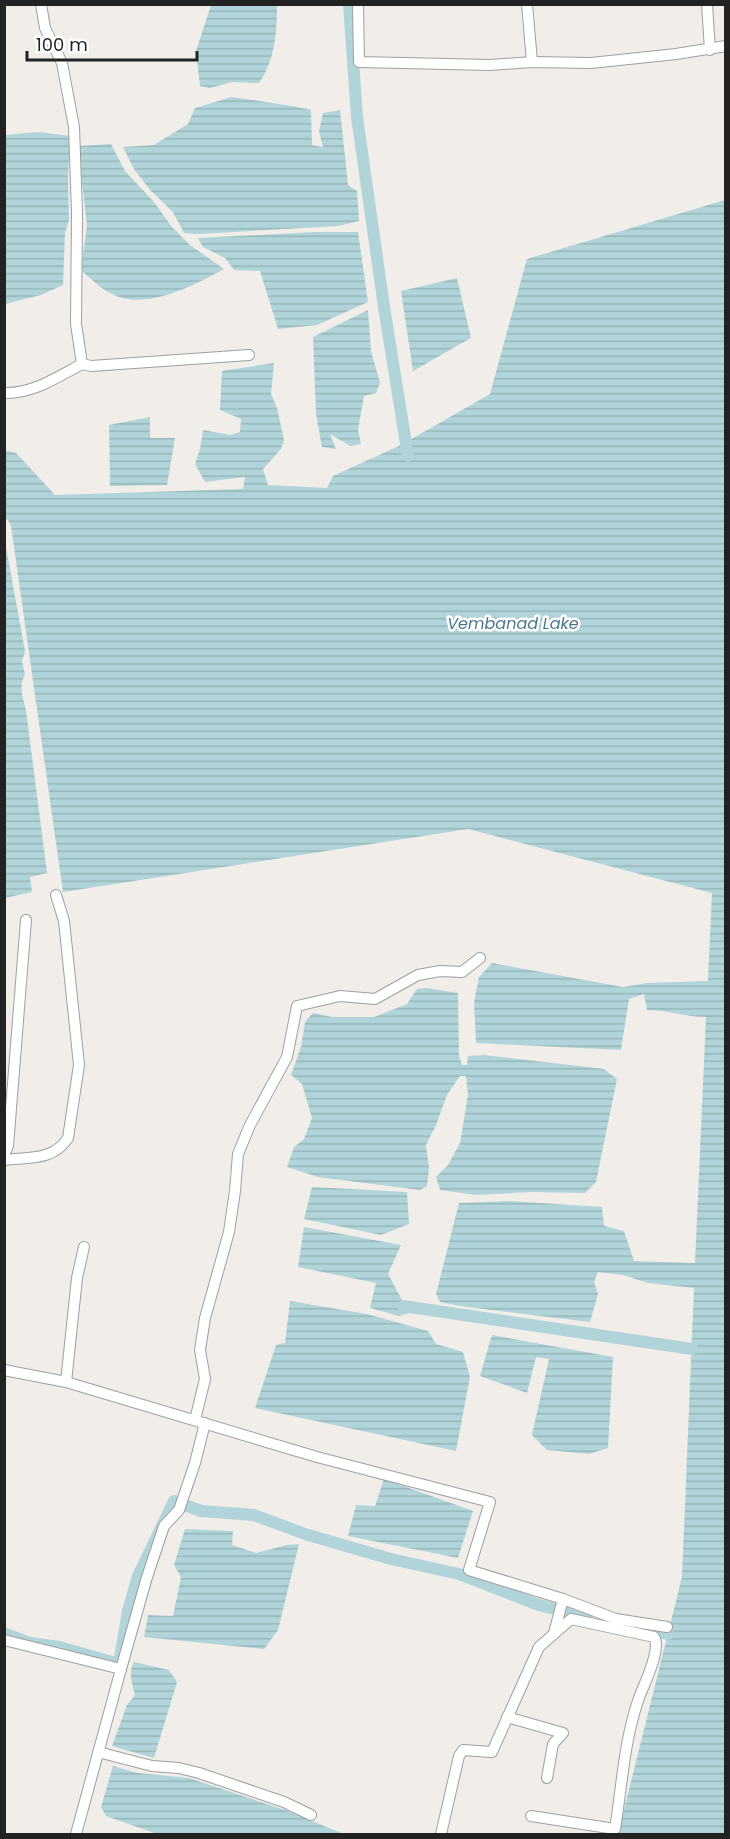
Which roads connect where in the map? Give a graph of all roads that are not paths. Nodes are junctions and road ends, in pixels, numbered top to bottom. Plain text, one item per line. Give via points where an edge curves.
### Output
1 (41, 4) edge
2 (358, 4) edge
3 (527, 4) edge
4 (707, 4) edge
5 (726, 46) edge
6 (710, 50) junction
7 (532, 62) junction
8 (249, 355) dead end
9 (82, 364) junction
10 (4, 393) edge
11 (56, 895) dead end
12 (26, 920) dead end
13 (480, 958) dead end
14 (4, 1158) edge
15 (84, 1247) dead end
16 (4, 1370) edge
17 (66, 1382) junction
18 (200, 1421) junction
19 (563, 1601) junction
20 (667, 1627) dead end
21 (554, 1633) junction
22 (4, 1640) edge
23 (121, 1669) junction
24 (507, 1717) junction
25 (98, 1752) junction
26 (547, 1778) dead end
27 (310, 1815) dead end
28 (531, 1816) dead end
29 (76, 1834) edge
30 (441, 1834) edge

1 - 9 street via 45,28 62,63 74,127 76,324
2 - 7 street via 359,62
3 - 7 street
4 - 6 street
5 - 6 street
6 - 7 street via 591,63
8 - 9 street
9 - 10 street via 32,389
11 - 14 street via 64,921 79,1065 68,1138 51,1155
12 - 14 street
13 - 18 street via 462,972 418,975 375,999 340,996 297,1006 287,1057 238,1154 229,1232 200,1350 205,1379
15 - 17 street
16 - 17 street
17 - 18 street
18 - 19 street via 317,1457 490,1502 469,1570
18 - 23 street via 195,1463 181,1502 164,1526
19 - 20 street via 616,1619
19 - 21 street
21 - 24 street via 540,1647
21 - 28 street via 570,1619 654,1636 656,1642 628,1738 615,1830
22 - 23 street
23 - 25 street
24 - 26 street via 563,1732 553,1744
24 - 30 street via 492,1752 467,1746 459,1756
25 - 27 street via 199,1773
25 - 29 street

